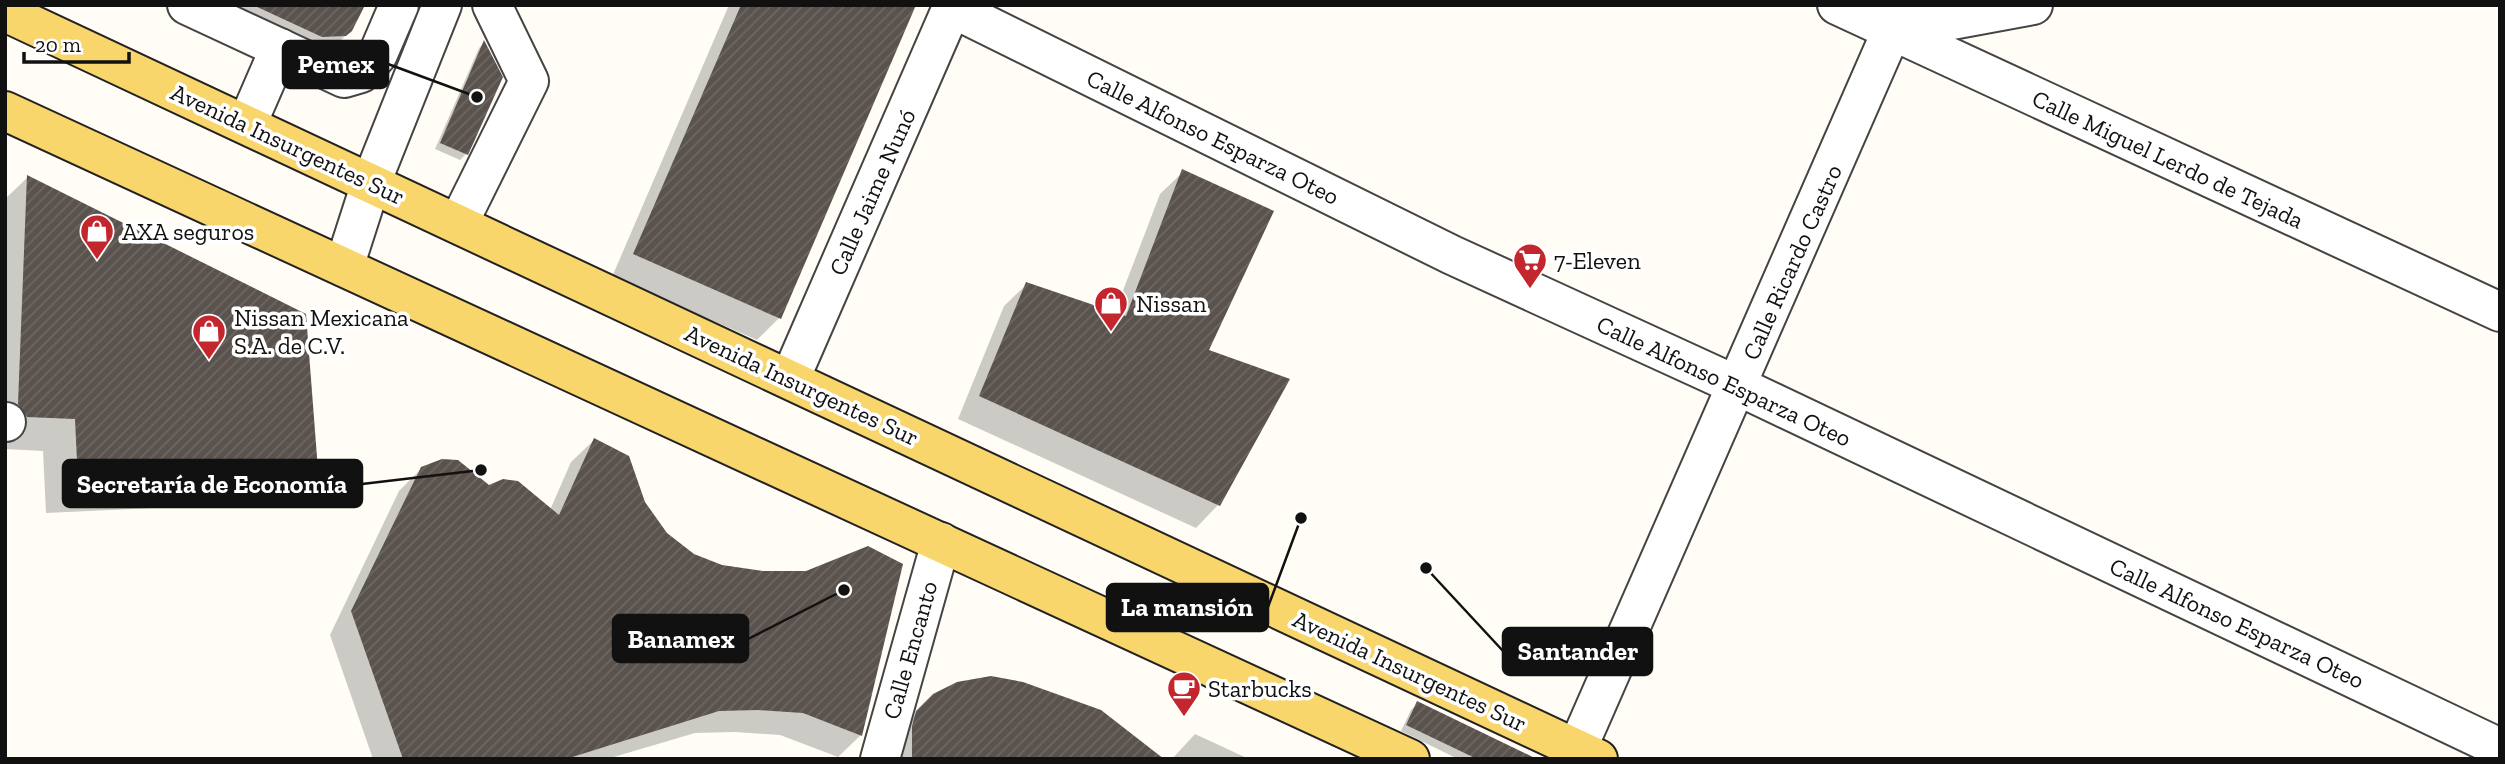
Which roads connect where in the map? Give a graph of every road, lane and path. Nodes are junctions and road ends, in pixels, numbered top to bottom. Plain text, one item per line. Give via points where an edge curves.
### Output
1 (187, 5) edge
2 (399, 5) edge
3 (442, 5) edge
4 (492, 5) edge
5 (1837, 5) edge
6 (2033, 5) edge
7 (953, 6) edge
8 (5, 12) edge
9 (1898, 18) edge
10 (280, 48) junction
11 (5, 111) edge
12 (247, 124) junction
13 (371, 183) junction
14 (458, 223) junction
15 (344, 267) junction
16 (2500, 312) edge
17 (790, 379) junction
18 (1738, 386) junction
19 (941, 542) junction
20 (2500, 748) edge
21 (1588, 754) edge
22 (880, 759) edge
23 (1410, 759) edge

1 - 10 street
2 - 10 street via 378,54 360,73 344,78
3 - 13 street
4 - 14 street via 529,82
5 - 9 street, Calle Miguel Lerdo de Tejada
6 - 9 street
7 - 17 street, Calle Jaime Nunó
7 - 18 street, Calle Alfonso Esparza Oteo via 1452,255
8 - 12 main road, Avenida Insurgentes Sur
9 - 16 street, Calle Miguel Lerdo de Tejada
9 - 18 street, Calle Ricardo Castro
10 - 12 street
11 - 15 main road
12 - 13 main road, Avenida Insurgentes Sur
13 - 14 main road, Avenida Insurgentes Sur
13 - 15 street
14 - 17 main road, Avenida Insurgentes Sur
15 - 19 main road
17 - 21 main road, Avenida Insurgentes Sur
18 - 20 street, Calle Alfonso Esparza Oteo
18 - 21 street, Calle Ricardo Castro
19 - 22 street, Calle Encanto
19 - 23 main road

